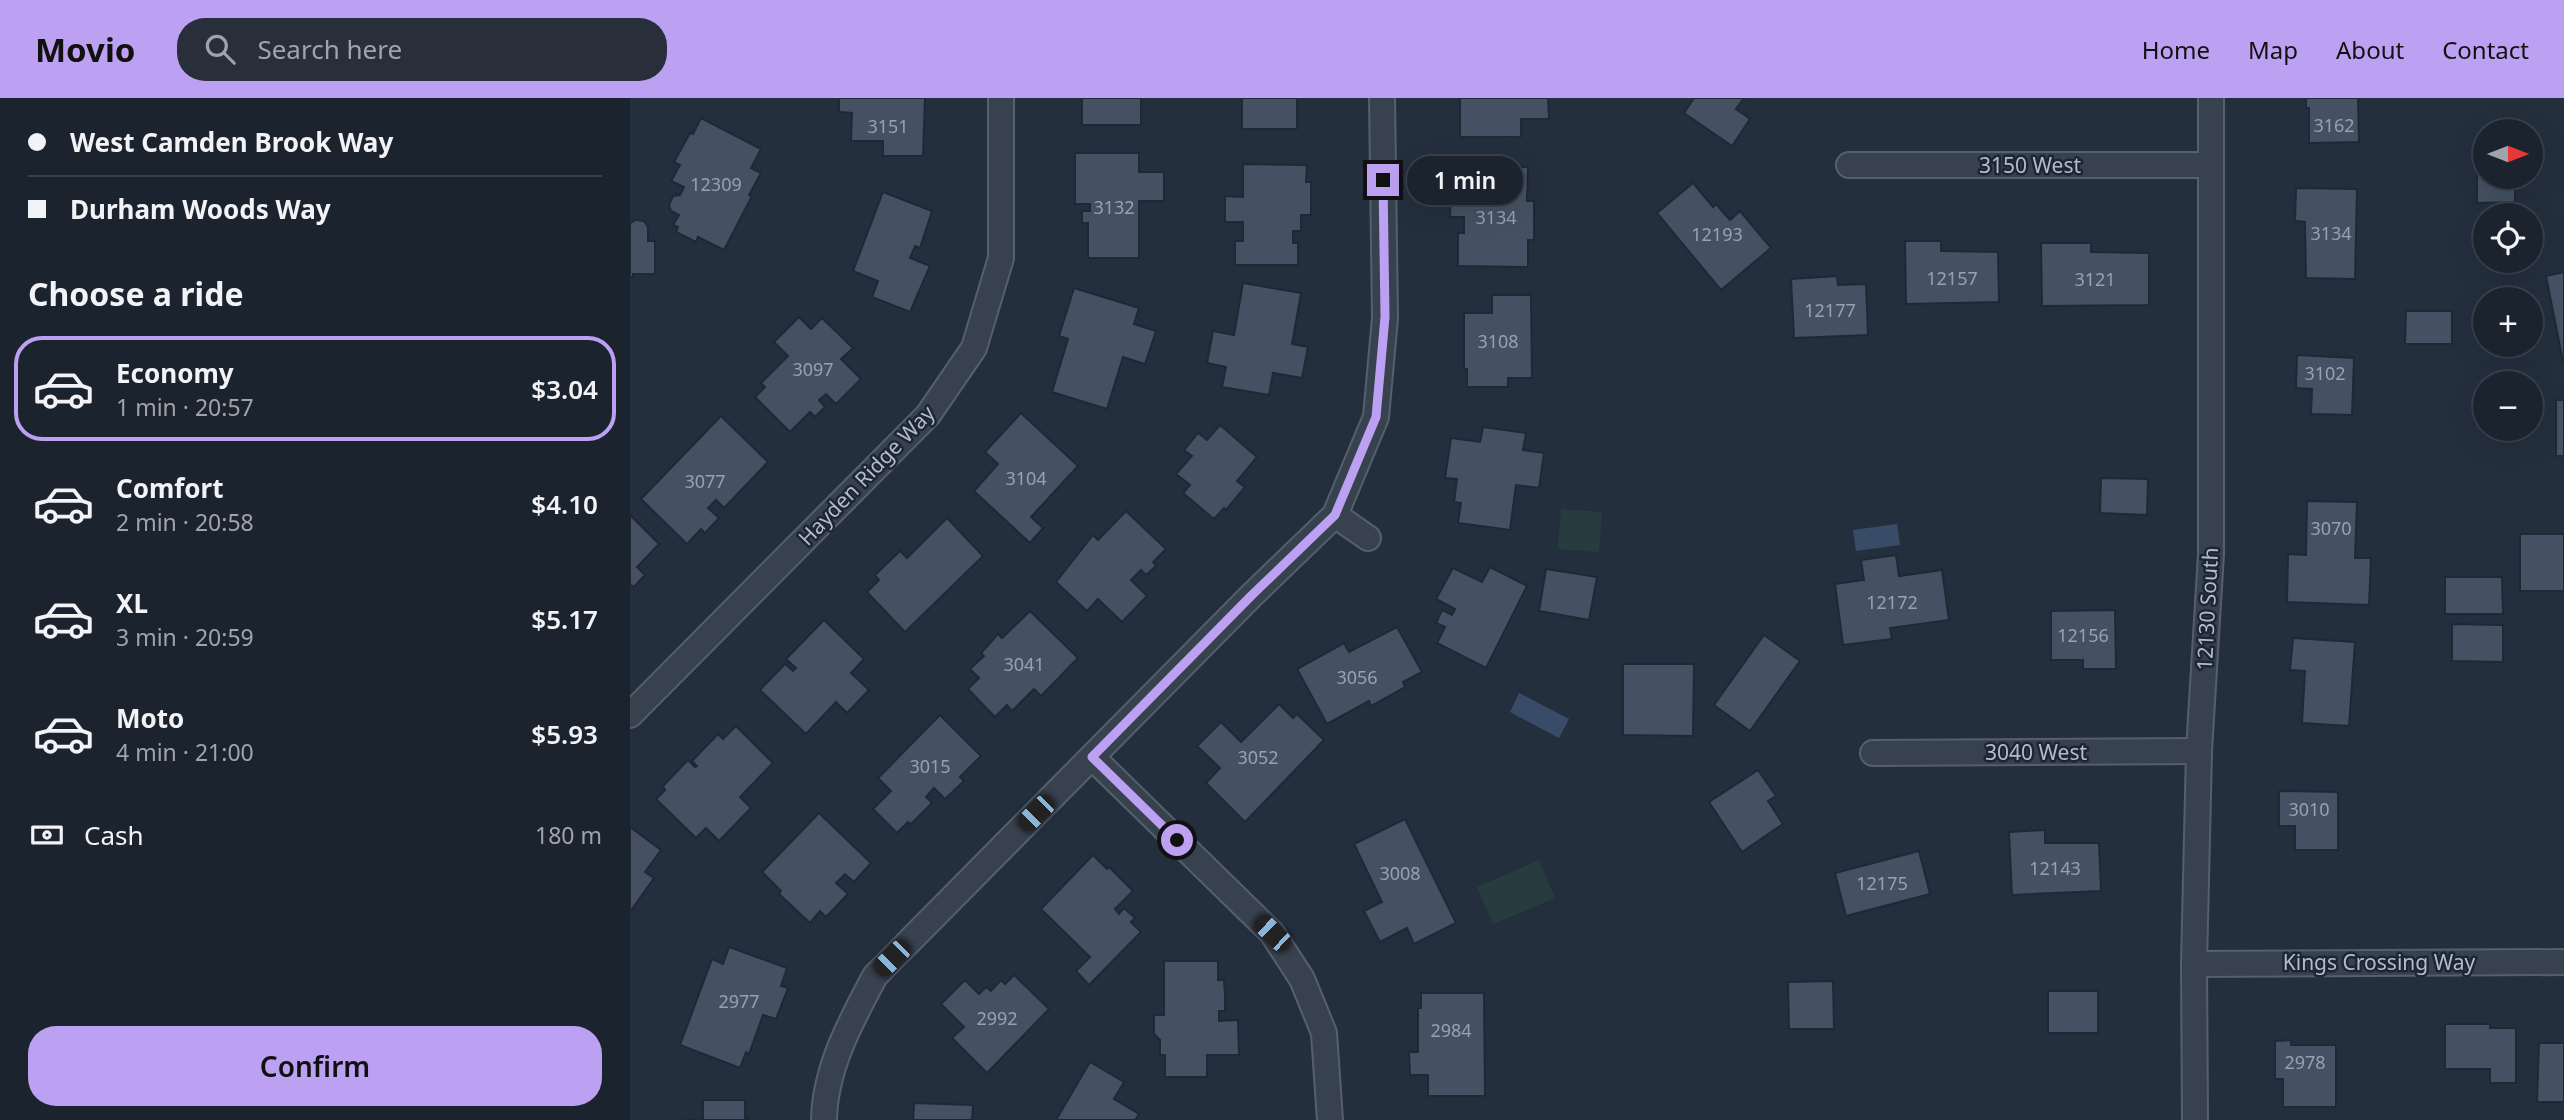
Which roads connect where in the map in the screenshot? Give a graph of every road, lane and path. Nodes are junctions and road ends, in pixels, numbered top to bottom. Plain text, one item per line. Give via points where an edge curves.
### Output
1 (1001, 98) edge
2 (1382, 98) edge
3 (2211, 98) edge
4 (2210, 165) junction
5 (1849, 166) dead end
6 (1335, 515) junction
7 (1368, 538) dead end
8 (630, 715) edge
9 (2199, 751) junction
10 (1873, 752) dead end
11 (1092, 757) junction
12 (2564, 962) edge
13 (2194, 964) junction
14 (824, 1120) edge
15 (1330, 1120) edge
16 (2195, 1120) edge

1 - 8 street, Hayden Ridge Way via 1001,258 974,348 928,415
2 - 6 street via 1385,317 1376,417
3 - 4 street, 12130 South
4 - 5 street, 3150 West
4 - 9 street, 12130 South via 2211,554
6 - 7 street
6 - 11 street
9 - 10 street, 3040 West
9 - 13 street, 12130 South
11 - 14 street via 874,976 841,1040 824,1102
11 - 15 street via 1272,933 1302,979 1324,1033
12 - 13 street, Kings Crossing Way
13 - 16 street, 12130 South

